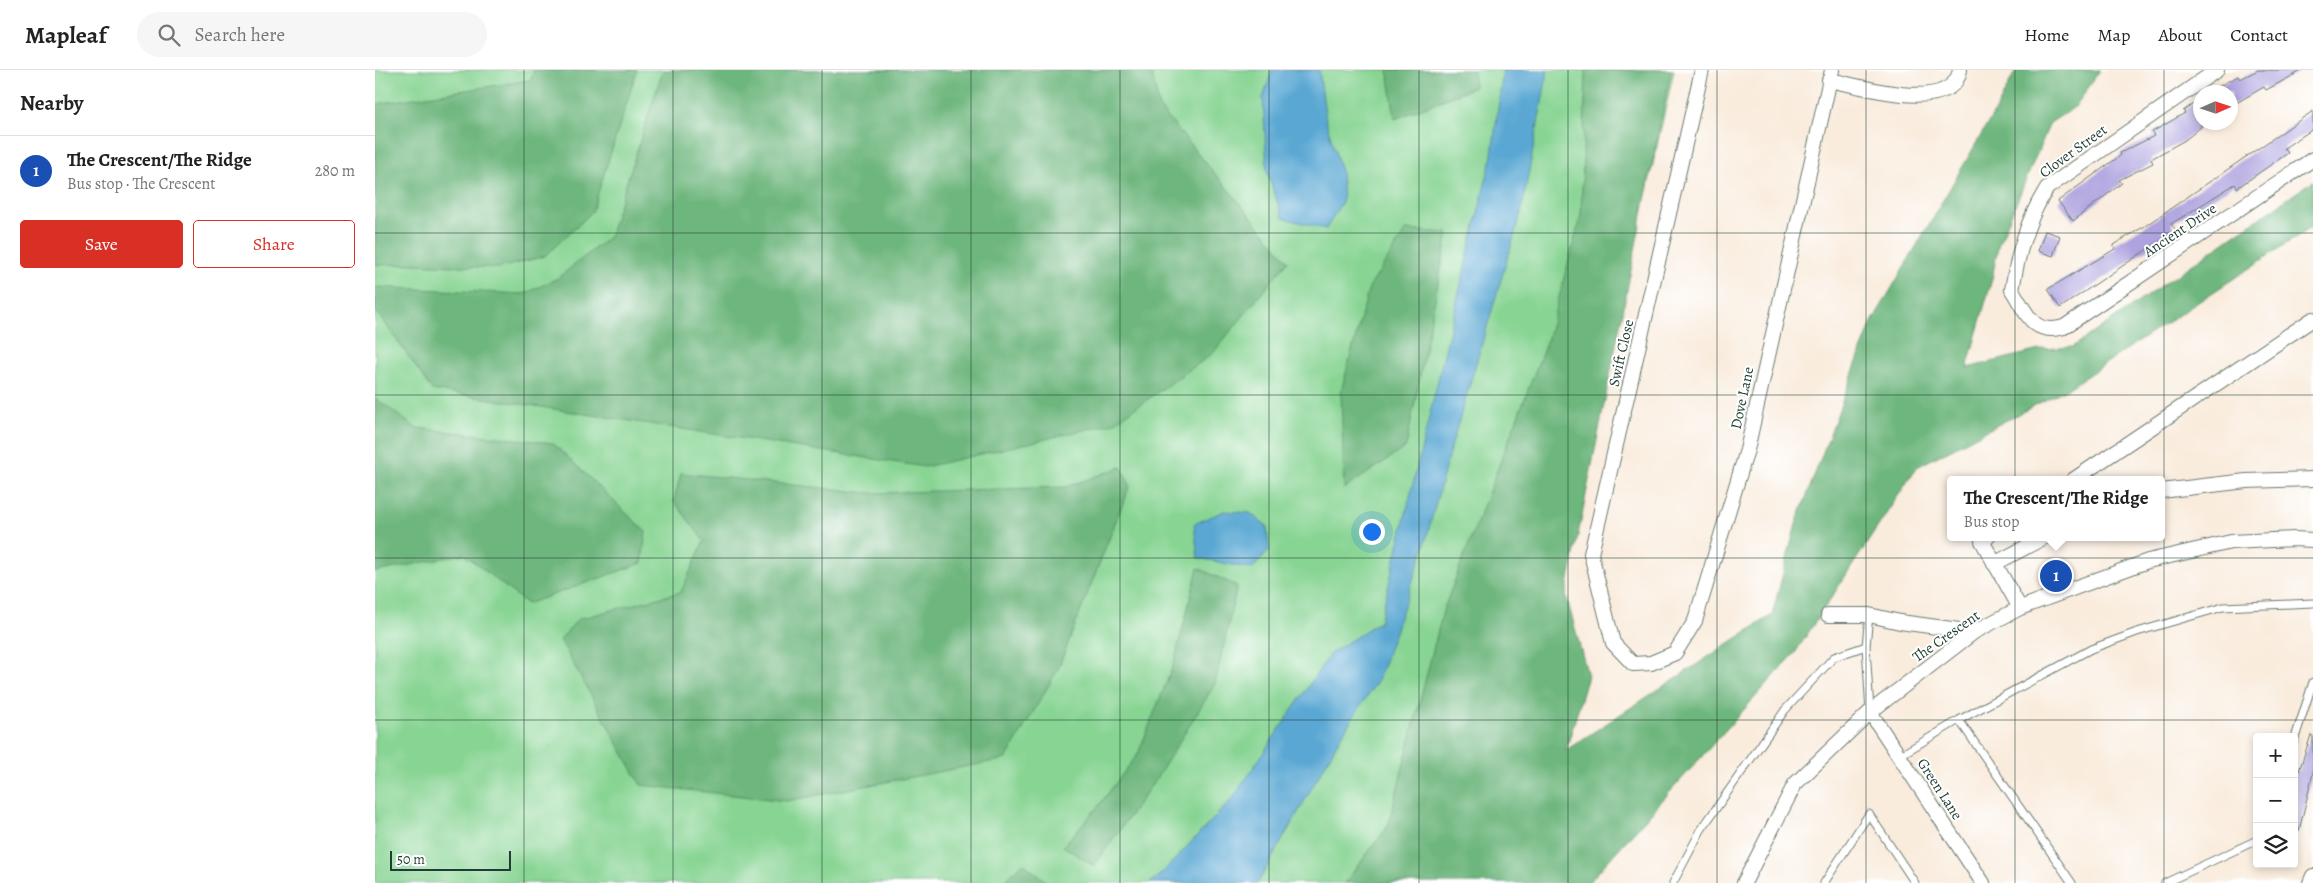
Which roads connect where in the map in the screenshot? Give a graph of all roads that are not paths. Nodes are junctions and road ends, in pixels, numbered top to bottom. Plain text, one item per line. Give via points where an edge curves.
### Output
1 (1702, 70) edge
2 (1960, 70) edge
3 (2217, 70) edge
4 (1831, 75) edge
5 (2313, 159) edge
6 (2313, 319) edge
7 (2064, 327) joint
8 (2079, 476) edge
9 (2313, 480) edge
10 (2165, 491) edge
11 (2313, 540) edge
12 (1982, 541) edge
13 (2037, 541) edge
14 (1994, 564) junction
15 (2313, 603) edge
16 (2021, 608) junction
17 (1828, 615) dead end
18 (1869, 615) junction
19 (1974, 632) junction
20 (1613, 643) joint
21 (1866, 646) junction
22 (2313, 682) edge
23 (1870, 712) junction
24 (1959, 720) junction
25 (2297, 733) edge
26 (1899, 756) junction
27 (2253, 842) edge
28 (2313, 876) edge
29 (1673, 883) edge
30 (1744, 883) edge
31 (1823, 883) edge
32 (1915, 883) edge
33 (1983, 883) edge
34 (2072, 883) edge
35 (2165, 883) edge
36 (2310, 883) edge

1 - 20 street, Swift Close via 1591,554
2 - 4 street via 1947,90 1930,96 1903,96
3 - 7 street, Clover Street via 2047,188 2035,207 2019,251 2012,290 2033,325 2050,331
4 - 20 street, Dove Lane via 1747,450 1695,621 1675,654 1651,663 1633,664
5 - 7 street, Ancient Drive
6 - 8 street
9 - 10 street via 2246,481
11 - 16 street, The Crescent via 2231,542 2148,561
12 - 14 street
13 - 14 street
14 - 16 street
15 - 24 lane via 2223,607 2137,632 2091,649
16 - 19 street, The Crescent
17 - 18 street
18 - 19 street
18 - 21 lane
19 - 23 street, The Crescent
21 - 23 lane
21 - 29 lane via 1834,657 1785,710 1701,830
22 - 25 lane
23 - 26 street, Green Lane
23 - 30 street, The Crescent via 1795,784
24 - 26 lane
24 - 34 lane
26 - 33 street, Green Lane
27 - 35 lane
28 - 36 street
31 - 32 lane via 1869,814

